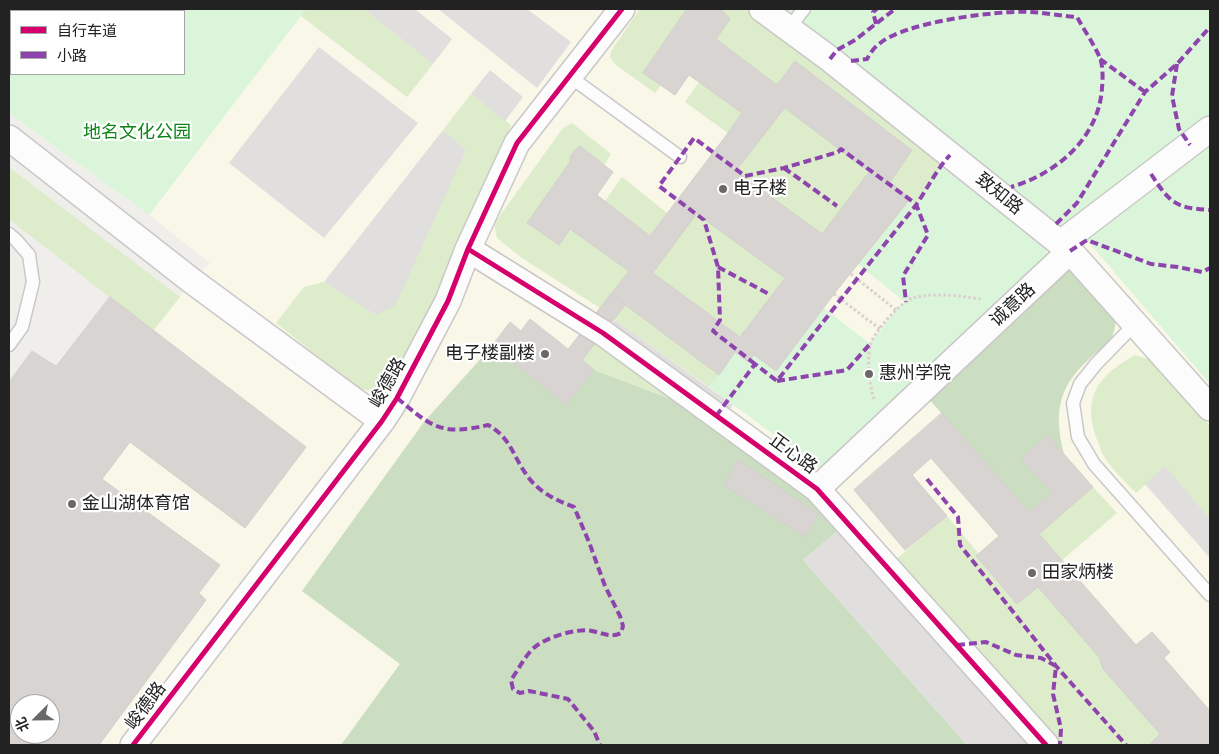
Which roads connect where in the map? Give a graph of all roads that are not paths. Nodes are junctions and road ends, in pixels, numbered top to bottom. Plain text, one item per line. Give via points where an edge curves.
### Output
1 (622, 9) edge
2 (762, 9) edge
3 (804, 9) edge
4 (788, 30) junction
5 (569, 76) junction
6 (1210, 129) edge
7 (9, 138) edge
8 (680, 157) dead end
9 (9, 234) edge
10 (468, 249) junction
11 (1070, 251) junction
12 (1136, 324) junction
13 (9, 344) edge
14 (1210, 408) edge
15 (382, 421) junction
16 (817, 489) junction
17 (1210, 595) edge
18 (133, 745) edge
19 (1046, 745) edge

1 - 5 street, 峻德路
2 - 4 street, 致知路
3 - 4 lane
4 - 11 street, 致知路 via 830,59
5 - 8 lane
5 - 10 street, 峻德路 via 517,143
6 - 11 street, 诚意路 via 1070,236
7 - 15 street via 192,281
9 - 13 lane via 29,255 33,282 22,326
10 - 15 street, 峻德路 via 448,301
10 - 16 street, 正心路 via 604,333
11 - 12 street, 致知路
11 - 16 street, 诚意路
12 - 14 street, 致知路
12 - 17 lane via 1080,384 1074,403 1078,437 1094,464
15 - 18 street, 峻德路
16 - 19 street, 正心路

